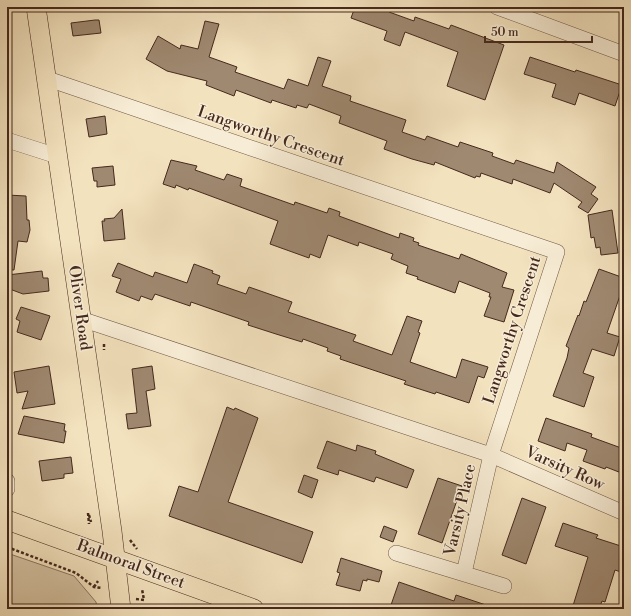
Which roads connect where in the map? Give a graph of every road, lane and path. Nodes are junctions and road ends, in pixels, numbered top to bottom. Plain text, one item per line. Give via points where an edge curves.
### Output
1 (36, 7) edge
2 (497, 7) edge
3 (624, 54) edge
4 (45, 78) junction
5 (7, 140) edge
6 (57, 156) junction
7 (82, 319) junction
8 (104, 344) dead end
9 (104, 350) dead end
10 (491, 455) junction
11 (7, 481) edge
12 (7, 489) edge
13 (624, 513) edge
14 (7, 520) edge
15 (130, 540) dead end
16 (7, 547) edge
17 (136, 547) dead end
18 (396, 553) dead end
19 (114, 558) junction
20 (464, 573) junction
21 (98, 581) dead end
22 (94, 586) junction
23 (504, 586) dead end
24 (102, 588) dead end
25 (142, 590) dead end
26 (128, 604) edge
27 (254, 609) edge

1 - 4 main road, Oliver Road
2 - 3 street
4 - 6 main road, Oliver Road
4 - 10 street, Langworthy Crescent via 557,252
5 - 6 street
6 - 7 main road, Oliver Road
7 - 10 street
7 - 19 main road, Oliver Road
8 - 9 path
10 - 13 street, Varsity Row
10 - 20 street, Varsity Place
11 - 12 street
14 - 19 main road, Balmoral Street
15 - 17 path
16 - 22 path via 76,573
18 - 20 street, Varsity Place
19 - 26 main road, Oliver Road
19 - 27 main road, Balmoral Street
20 - 23 street, Varsity Place
21 - 22 path
22 - 24 path
25 - 26 path via 144,600

